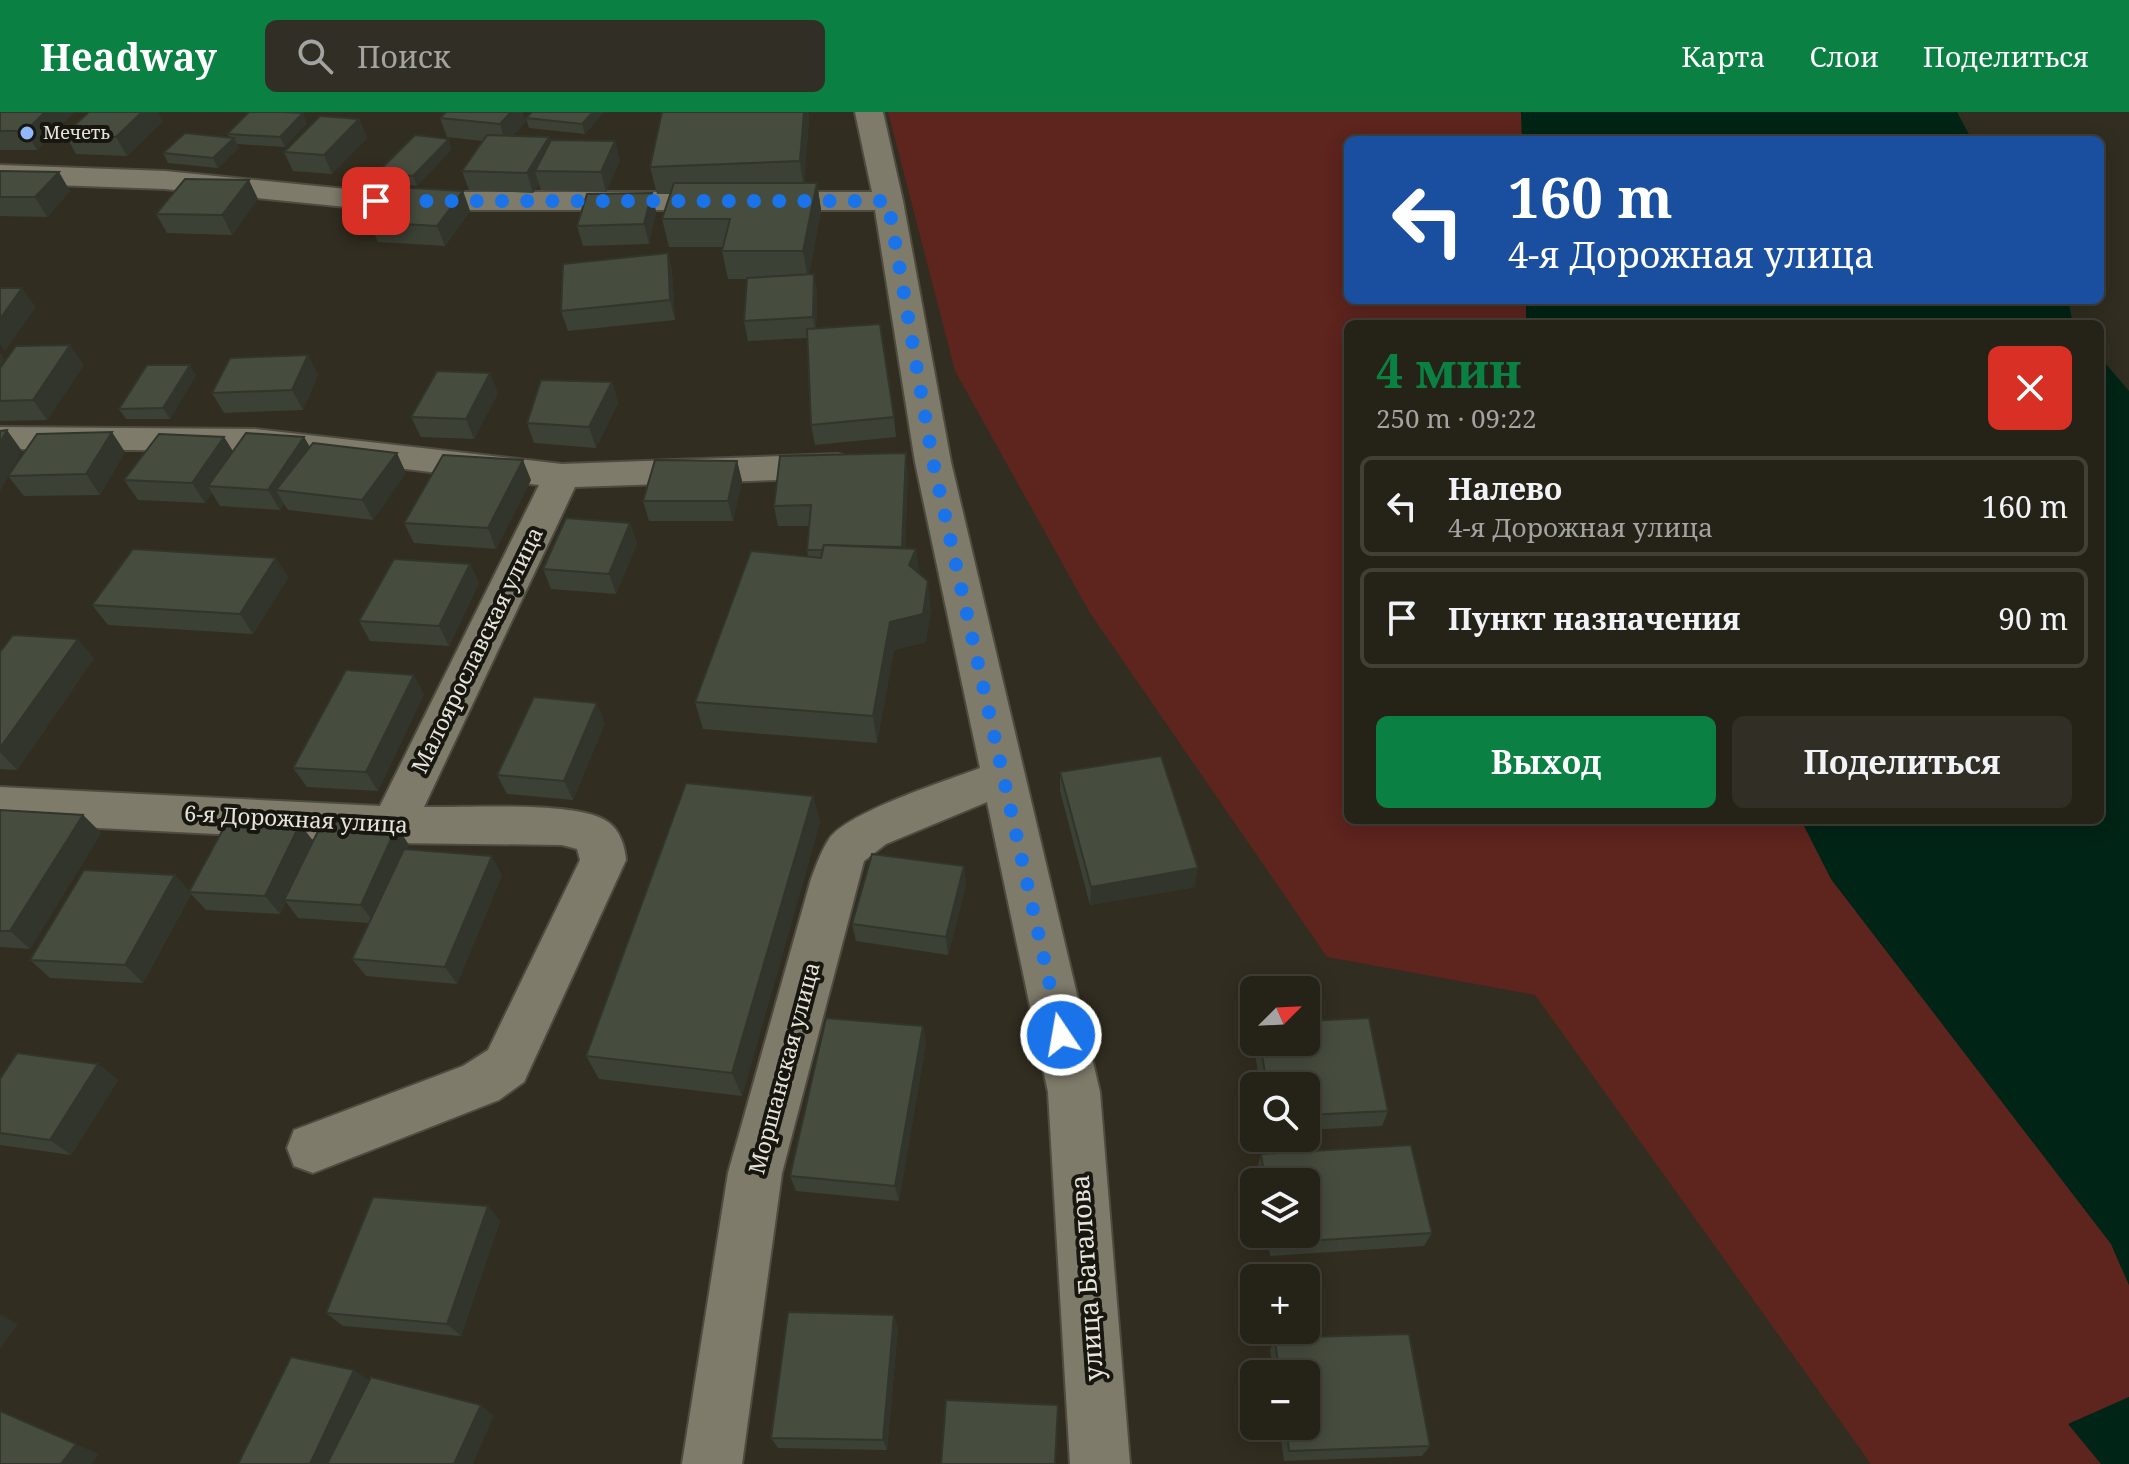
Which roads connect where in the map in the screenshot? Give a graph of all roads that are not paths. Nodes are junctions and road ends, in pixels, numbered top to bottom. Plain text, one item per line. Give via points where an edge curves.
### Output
1 (869, 112) edge
2 (0, 174) edge
3 (888, 201) junction
4 (0, 438) edge
5 (902, 464) junction
6 (562, 476) junction
7 (1004, 776) junction
8 (0, 805) edge
9 (393, 825) junction
10 (313, 1148) dead end
11 (712, 1464) edge
12 (1100, 1464) edge

1 - 3 street, улица Баталова
2 - 3 street via 165,180 376,201
3 - 5 street, улица Баталова
4 - 6 street via 255,440
5 - 6 street
5 - 7 street, улица Баталова
6 - 9 street, Малоярославская улица
7 - 11 street, Моршанская улица via 870,831 846,850 755,1173
7 - 12 street, улица Баталова via 1074,1092
8 - 9 street, 6-я Дорожная улица
9 - 10 street, 6-я Дорожная улица via 562,827 592,834 602,847 603,860 506,1066 481,1083

